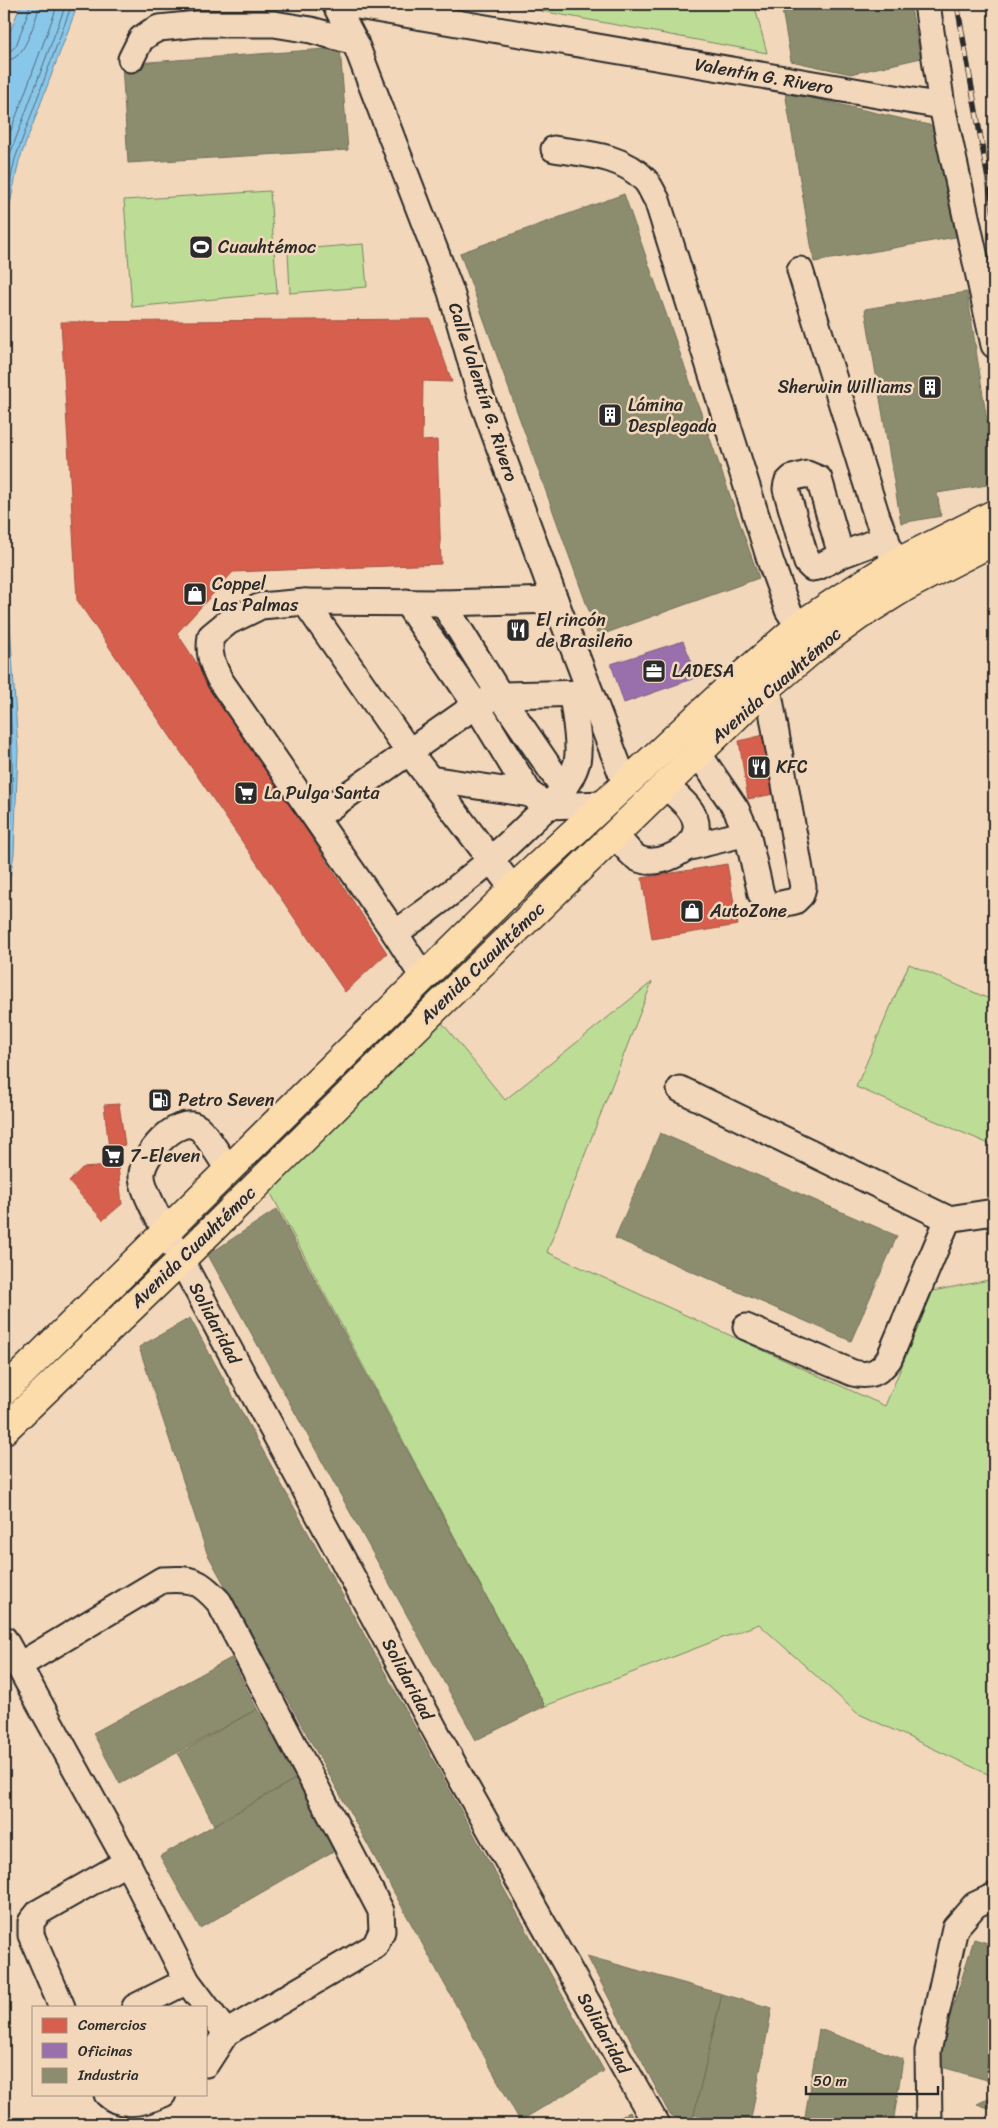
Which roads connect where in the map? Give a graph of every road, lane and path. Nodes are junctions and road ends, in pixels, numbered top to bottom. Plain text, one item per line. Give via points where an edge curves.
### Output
1 (335, 4) edge
2 (346, 4) edge
3 (926, 4) edge
4 (242, 13) edge
5 (355, 42) junction
6 (131, 59) dead end
7 (942, 106) junction
8 (554, 149) dead end
9 (800, 270) dead end
10 (994, 345) edge
11 (994, 514) edge
12 (994, 541) edge
13 (841, 555) dead end
14 (896, 563) junction
15 (555, 600) junction
16 (305, 602) junction
17 (406, 602) junction
18 (443, 603) junction
19 (853, 604) junction
20 (799, 626) junction
21 (813, 649) junction
22 (768, 688) junction
23 (581, 694) junction
24 (500, 695) junction
25 (476, 705) junction
26 (410, 753) junction
27 (698, 753) junction
28 (430, 779) junction
29 (625, 783) junction
30 (665, 785) junction
31 (547, 796) junction
32 (603, 804) junction
33 (316, 817) junction
34 (747, 833) junction
35 (615, 834) junction
36 (686, 848) junction
37 (594, 855) junction
38 (491, 859) junction
39 (514, 889) junction
40 (395, 932) junction
41 (423, 977) junction
42 (680, 1089) dead end
43 (229, 1170) junction
44 (994, 1212) edge
45 (948, 1219) junction
46 (166, 1230) junction
47 (181, 1260) junction
48 (746, 1327) dead end
49 (4, 1390) edge
50 (4, 1430) edge
51 (4, 1638) edge
52 (18, 1666) junction
53 (127, 1862) junction
54 (994, 1896) edge
55 (187, 1981) junction
56 (62, 2006) edge
57 (137, 2006) edge
58 (206, 2006) edge
59 (208, 2009) edge
60 (226, 2033) junction
61 (208, 2061) edge
62 (108, 2096) edge
63 (159, 2096) edge
64 (656, 2124) edge
65 (929, 2124) edge

1 - 5 street, Calle Valentín G. Rivero
2 - 7 street, Valentín G. Rivero
3 - 7 street
4 - 5 street via 274,24
4 - 6 street via 198,24 159,28 144,36
5 - 15 street, Calle Valentín G. Rivero via 451,292 480,394
7 - 10 street
8 - 20 street via 605,157 627,166 646,180 657,200 771,563 788,610
9 - 14 street via 874,508
11 - 14 main road, Avenida Cuauhtémoc
12 - 14 main road, Avenida Cuauhtémoc
13 - 14 street
14 - 19 main road, Avenida Cuauhtémoc
15 - 18 street
15 - 23 street, Calle Valentín G. Rivero
16 - 17 street
16 - 26 street
16 - 33 street via 262,606 228,622 211,636 208,651 220,680
17 - 18 street
17 - 25 street
18 - 24 street
19 - 20 main road, Avenida Cuauhtémoc
19 - 21 main road, Avenida Cuauhtémoc
20 - 21 street
20 - 29 main road, Avenida Cuauhtémoc
21 - 22 main road, Avenida Cuauhtémoc
22 - 27 main road, Avenida Cuauhtémoc
22 - 34 street via 803,887 795,901 772,906 766,903
23 - 24 street
23 - 29 street, Calle Valentín G. Rivero
23 - 31 street via 578,760 574,770
24 - 25 street
24 - 31 street
25 - 26 street
25 - 31 street
26 - 28 street
26 - 33 street
27 - 29 main road via 644,783
27 - 30 main road, Avenida Cuauhtémoc
27 - 34 street via 736,809
28 - 31 street
28 - 38 street
29 - 32 main road, Avenida Cuauhtémoc
29 - 37 main road via 624,805 602,833
30 - 35 main road, Avenida Cuauhtémoc
30 - 36 street via 690,809 696,824 695,836
31 - 32 street
31 - 38 street
32 - 39 main road, Avenida Cuauhtémoc
33 - 40 street
34 - 36 street
35 - 36 street via 638,858 646,861 656,861
35 - 37 main road, Avenida Cuauhtémoc
37 - 47 main road, Avenida Cuauhtémoc
38 - 39 street
38 - 40 street via 457,889
39 - 41 main road, Avenida Cuauhtémoc
40 - 41 street
41 - 43 main road, Avenida Cuauhtémoc
42 - 45 street
43 - 46 main road, Avenida Cuauhtémoc
43 - 46 street, Solidaridad via 199,1127 180,1125 164,1139 147,1157 142,1177
44 - 45 street
45 - 48 street via 889,1359 874,1374 863,1376 853,1373
46 - 47 street, Solidaridad
46 - 49 main road, Avenida Cuauhtémoc
47 - 50 main road, Avenida Cuauhtémoc
47 - 64 street, Solidaridad via 462,1780
51 - 52 street
52 - 53 street
52 - 60 street via 162,1580 183,1579 203,1585 219,1602 381,1910 382,1931 375,1946 360,1957
53 - 55 street
53 - 56 street via 39,1912 31,1922 31,1935
54 - 65 street via 975,1905 955,1928 928,2050
55 - 57 street
55 - 58 street
59 - 60 street
60 - 61 street
62 - 63 street via 128,2104

